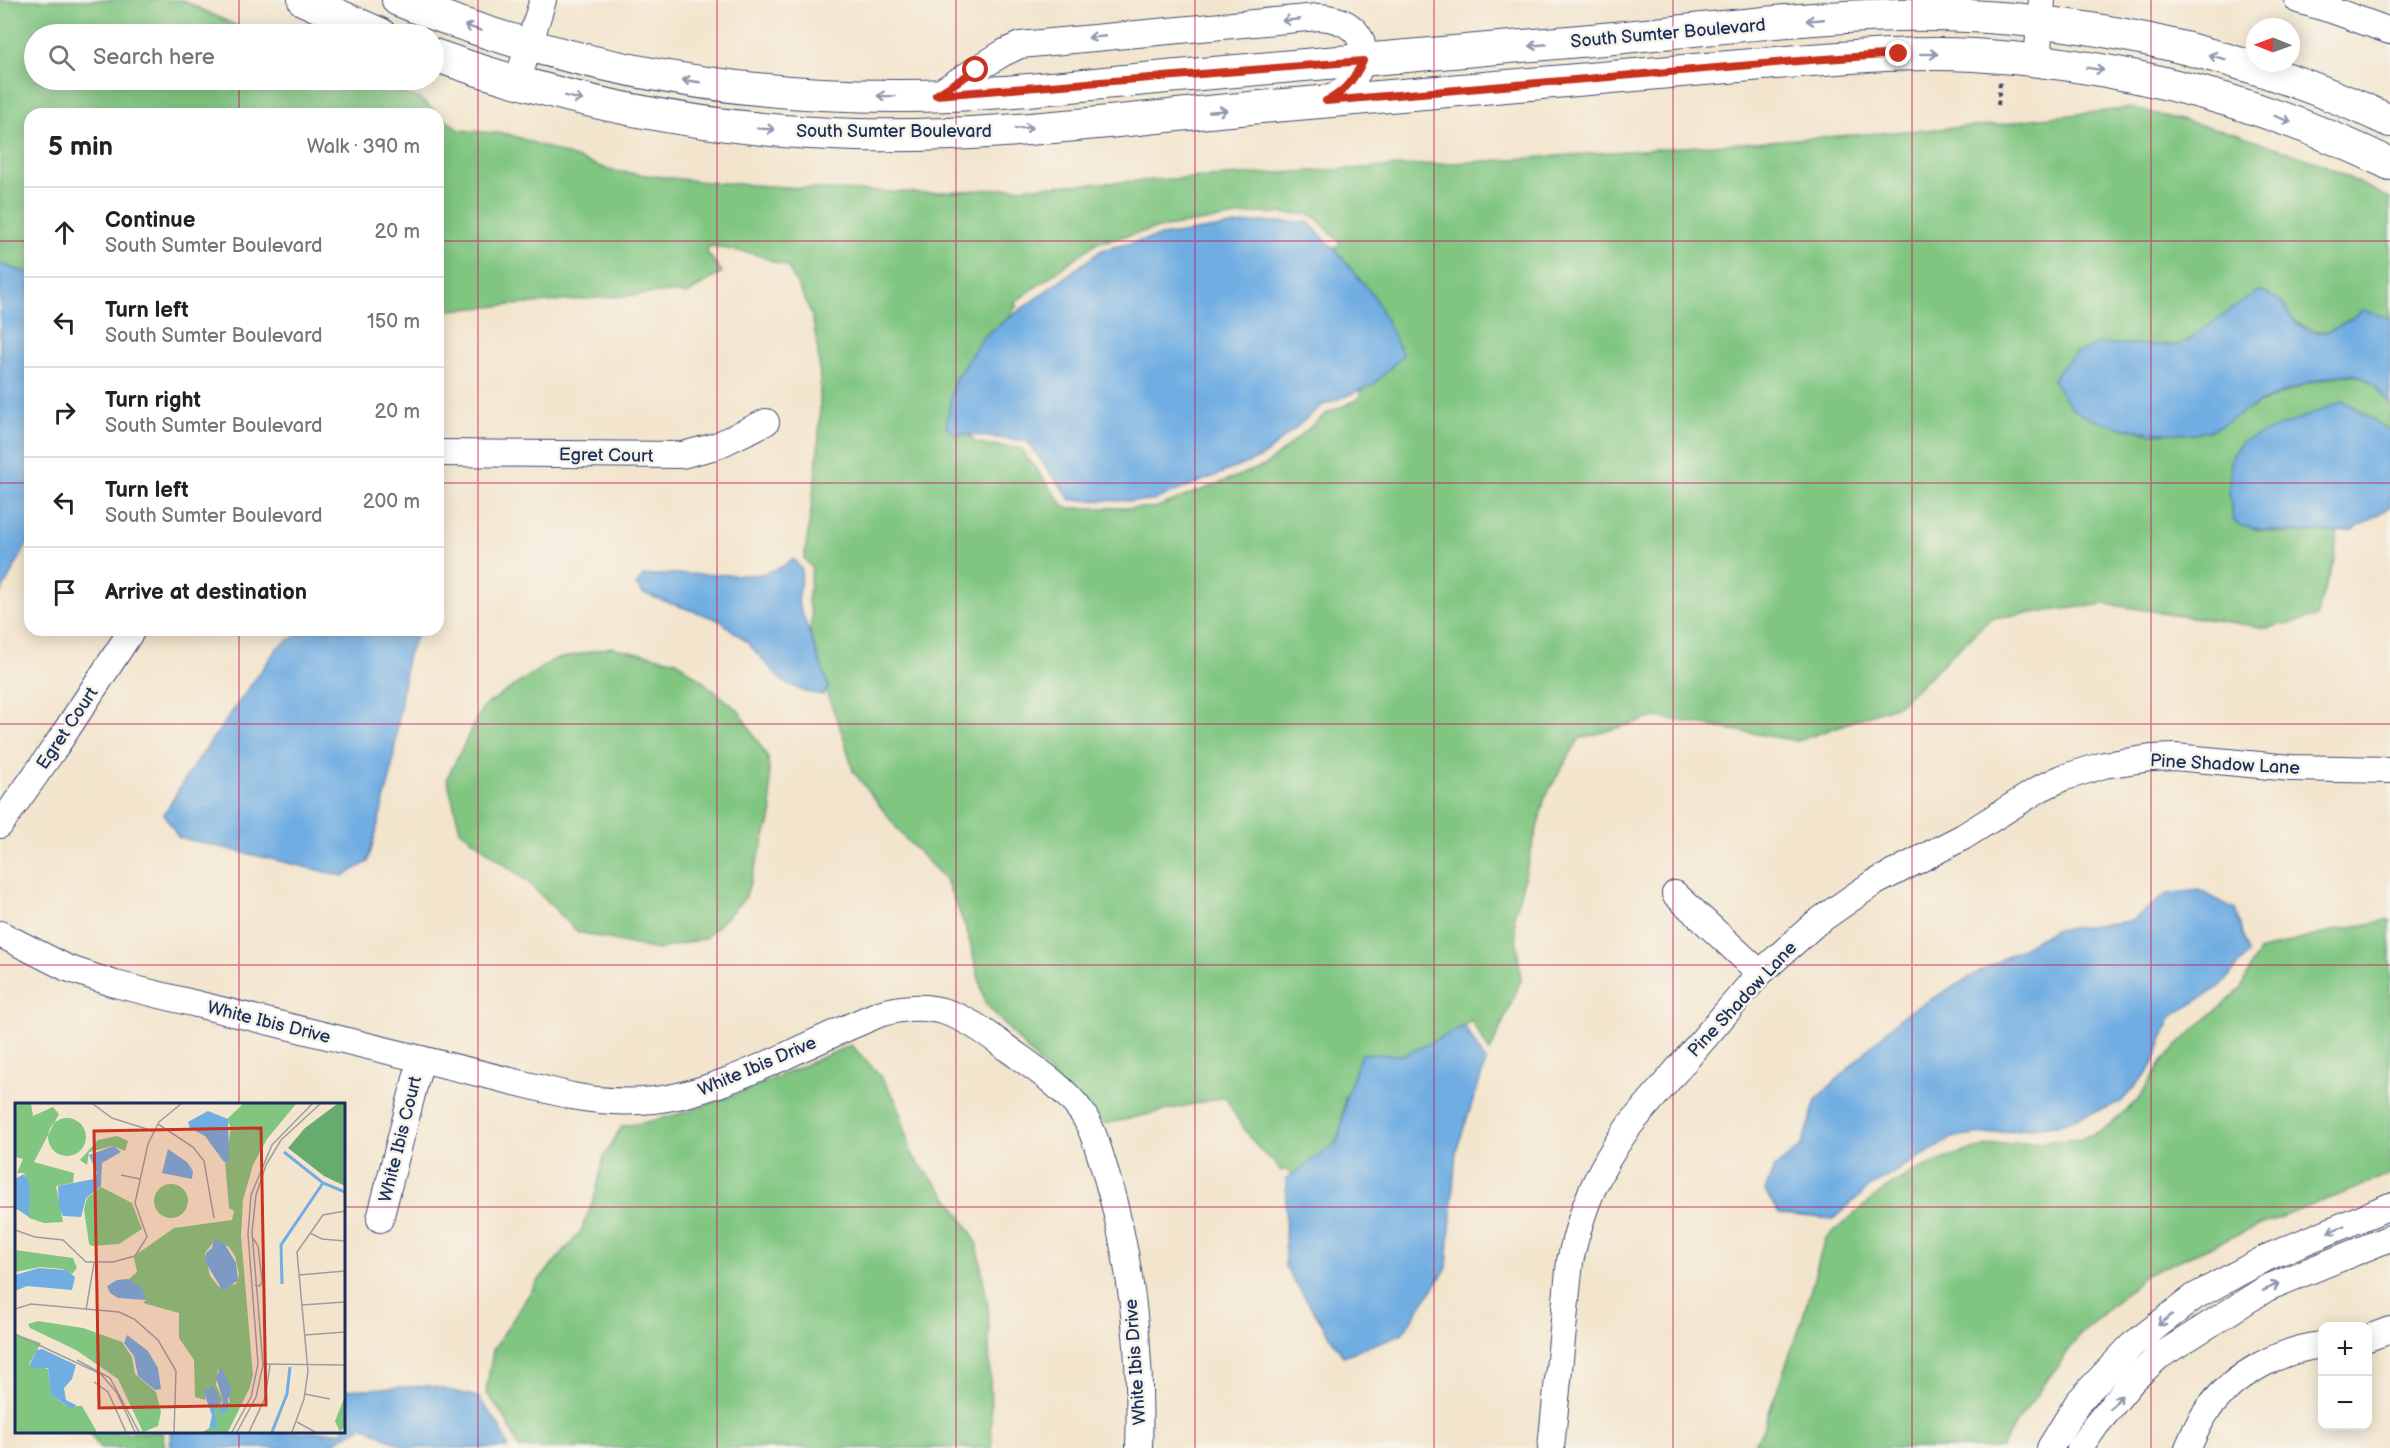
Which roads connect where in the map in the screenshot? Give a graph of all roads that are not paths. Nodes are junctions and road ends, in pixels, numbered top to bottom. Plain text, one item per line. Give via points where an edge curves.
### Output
1 (304, 0) edge
2 (398, 0) edge
3 (543, 0) edge
4 (2298, 0) edge
5 (2042, 11) edge
6 (358, 24) edge
7 (2390, 31) edge
8 (529, 45) junction
9 (444, 58) edge
10 (1363, 61) junction
11 (2037, 61) junction
12 (517, 83) junction
13 (936, 95) junction
14 (1326, 101) junction
15 (2390, 121) edge
16 (2390, 164) edge
17 (766, 422) dead end
18 (444, 453) edge
19 (128, 636) edge
20 (2390, 770) edge
21 (0, 825) edge
22 (1675, 894) dead end
23 (2, 939) edge
24 (1760, 973) junction
25 (421, 1059) junction
26 (2390, 1206) edge
27 (380, 1219) dead end
28 (2390, 1238) edge
29 (2390, 1330) edge
30 (2372, 1336) edge
31 (2318, 1346) edge
32 (1139, 1448) edge
33 (1551, 1448) edge
34 (2050, 1448) edge
35 (2080, 1448) edge
36 (2188, 1448) edge

1 - 6 main road
8 -> 2 main road, South Sumter Boulevard
3 - 8 street
4 - 7 street
5 -> 10 main road, South Sumter Boulevard via 1862,16
5 - 11 street
15 -> 5 main road, South Sumter Boulevard via 2320,90 2226,59
8 - 12 street
13 -> 8 main road, South Sumter Boulevard via 831,95 728,87 624,69
9 - 12 main road, South Sumter Boulevard
10 - 13 main road, South Sumter Boulevard
10 -> 13 street, South Sumter Boulevard via 1363,44 1354,29 1337,20 1318,17 1020,45
10 - 14 street via 1346,88
14 -> 11 main road, South Sumter Boulevard via 1865,56 1943,54
11 -> 16 main road, South Sumter Boulevard via 2116,72 2211,95 2319,132
12 -> 14 main road, South Sumter Boulevard via 676,119 859,135 1008,130
17 - 18 street, Egret Court via 716,446 682,455
19 - 21 street, Egret Court
20 - 24 street, Pine Shadow Lane via 2291,768 2175,757 2128,760 2082,772 2040,788 1963,837 1872,884 1816,923
22 - 24 street
23 - 25 street, White Ibis Drive via 115,984
24 - 33 street, Pine Shadow Lane via 1629,1126 1593,1183 1570,1261
25 - 27 street, White Ibis Court
25 - 32 street, White Ibis Drive via 572,1096 641,1102 709,1089 894,1009 937,1008 969,1020 1066,1094 1082,1113 1092,1134 1110,1188 1133,1305 1140,1392
26 -> 34 street via 2268,1257 2194,1298 2131,1346 2078,1402
35 -> 28 street via 2133,1380 2158,1357 2266,1288
29 - 30 street
31 - 36 street via 2277,1357 2238,1380 2209,1408

